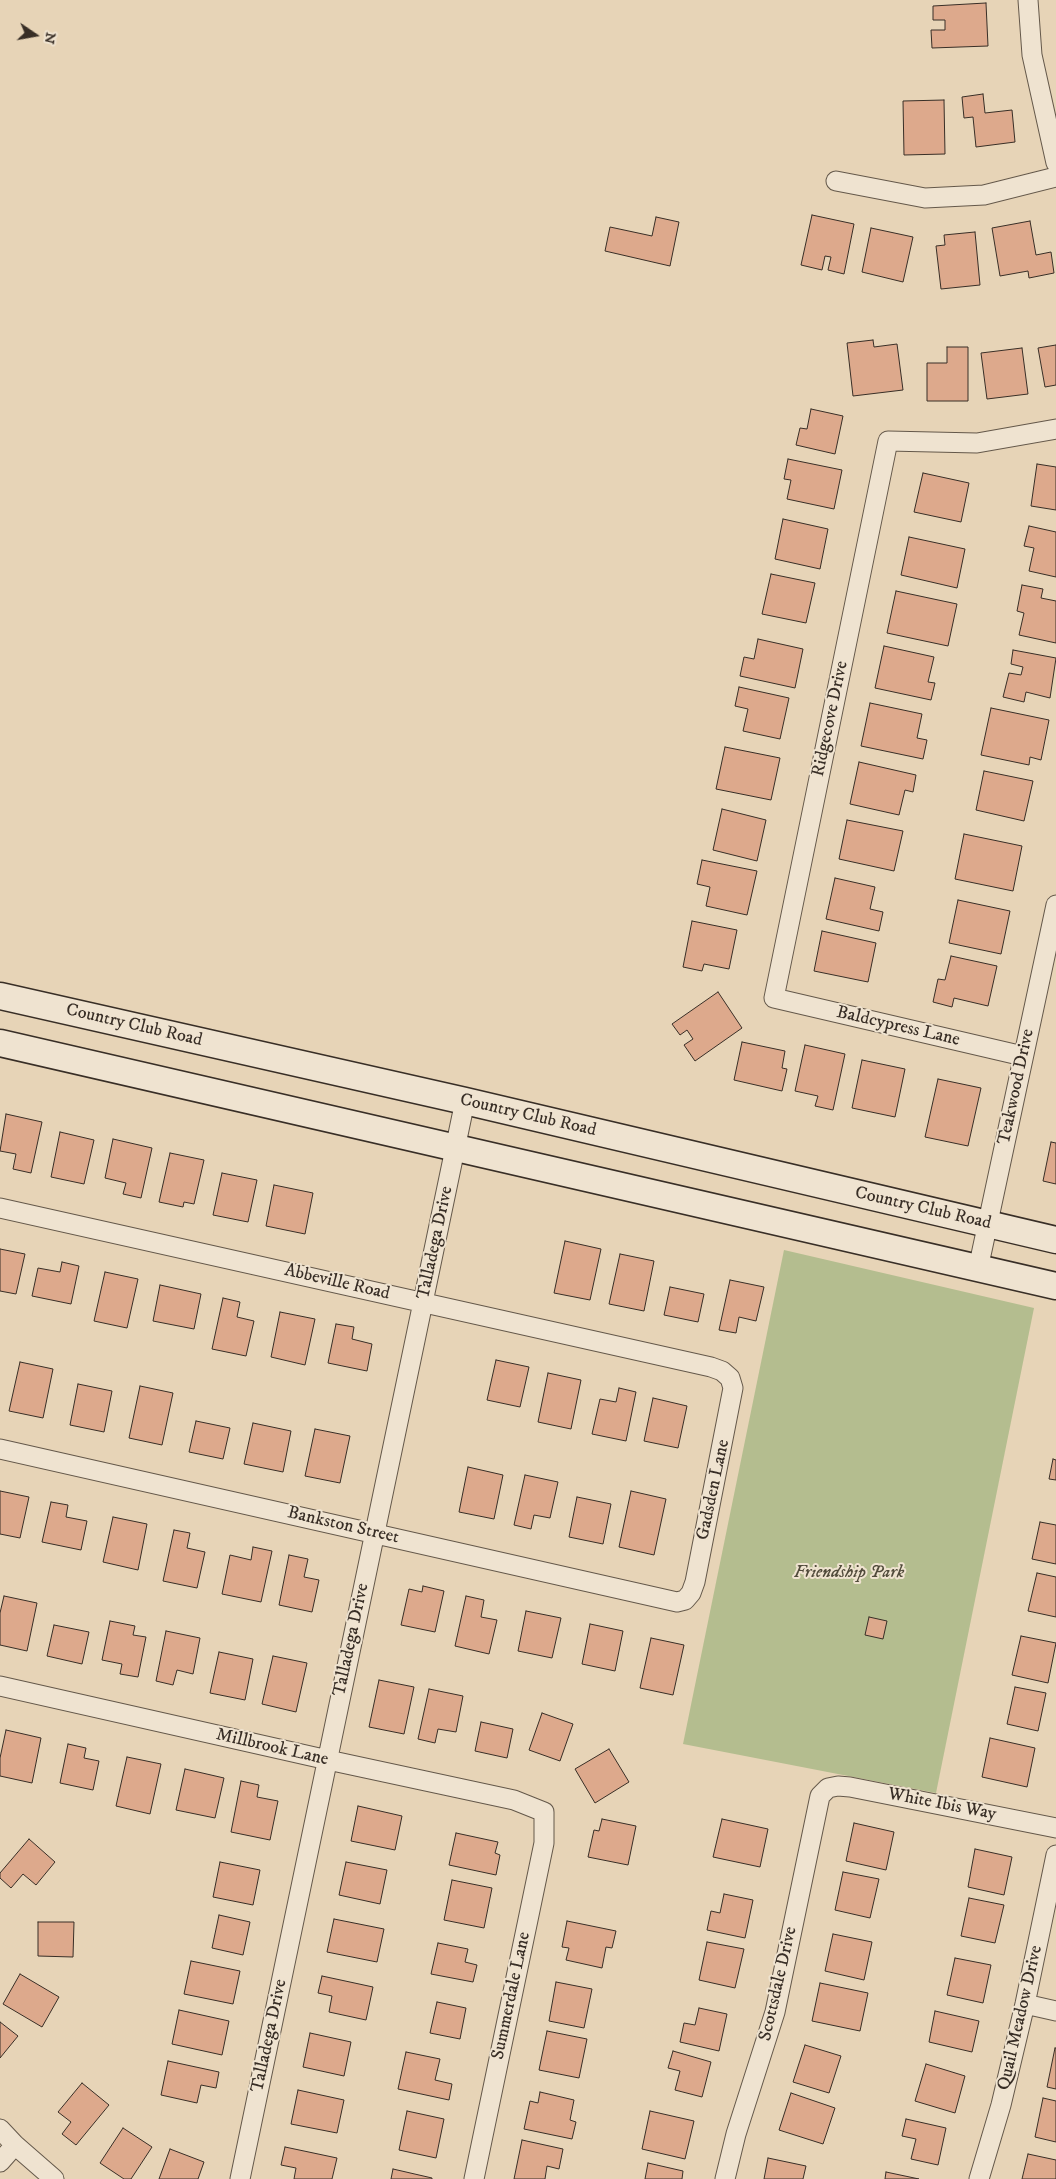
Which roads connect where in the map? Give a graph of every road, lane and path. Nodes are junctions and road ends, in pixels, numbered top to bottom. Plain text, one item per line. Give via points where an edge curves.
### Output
1 (1028, 0) edge
2 (1056, 163) edge
3 (1056, 177) edge
4 (836, 181) dead end
5 (1056, 429) edge
6 (1056, 905) edge
7 (0, 996) edge
8 (774, 998) joint
9 (0, 1043) edge
10 (1024, 1056) junction
11 (465, 1100) junction
12 (456, 1147) junction
13 (0, 1208) edge
14 (988, 1224) junction
15 (1056, 1240) edge
16 (978, 1269) junction
17 (1056, 1286) edge
18 (423, 1302) junction
19 (730, 1378) joint
20 (0, 1449) edge
21 (374, 1533) junction
22 (685, 1600) joint
23 (0, 1686) edge
24 (328, 1760) junction
25 (828, 1788) joint
26 (544, 1812) joint
27 (1056, 1828) edge
28 (1056, 1855) edge
29 (1025, 2004) junction
30 (1056, 2011) edge
31 (0, 2129) edge
32 (15, 2146) junction
33 (0, 2162) edge
34 (54, 2179) edge
35 (240, 2179) edge
36 (474, 2179) edge
37 (725, 2179) edge
38 (979, 2179) edge

1 - 2 street via 1032,55
3 - 4 street via 984,195 925,198
5 - 8 street, Ridgecove Drive via 977,443 888,441
6 - 10 street, Teakwood Drive
7 - 11 main road, Country Club Road
8 - 10 street, Baldcypress Lane
9 - 12 main road
10 - 14 street, Teakwood Drive
11 - 12 street, Talladega Drive
11 - 14 main road, Country Club Road
12 - 16 main road
12 - 18 street, Talladega Drive
13 - 18 street, Abbeville Road
14 - 15 main road, Country Club Road
14 - 16 street, Teakwood Drive
16 - 17 main road
18 - 19 street, Abbeville Road via 710,1367
18 - 21 street, Talladega Drive
19 - 22 street, Gadsden Lane via 732,1400 695,1582
20 - 21 street, Bankston Street
21 - 22 street, Bankston Street via 668,1601
21 - 24 street, Talladega Drive
23 - 24 street, Millbrook Lane
24 - 26 street, Millbrook Lane via 514,1800
24 - 35 street, Talladega Drive
25 - 27 street, White Ibis Way via 850,1787
25 - 37 street, Scottsdale Drive via 820,1796 817,1807 774,2012
26 - 36 street, Summerdale Lane via 544,1843
28 - 29 street, Quail Meadow Drive
29 - 30 street
29 - 38 street, Quail Meadow Drive
31 - 32 street
32 - 33 street
32 - 34 street

